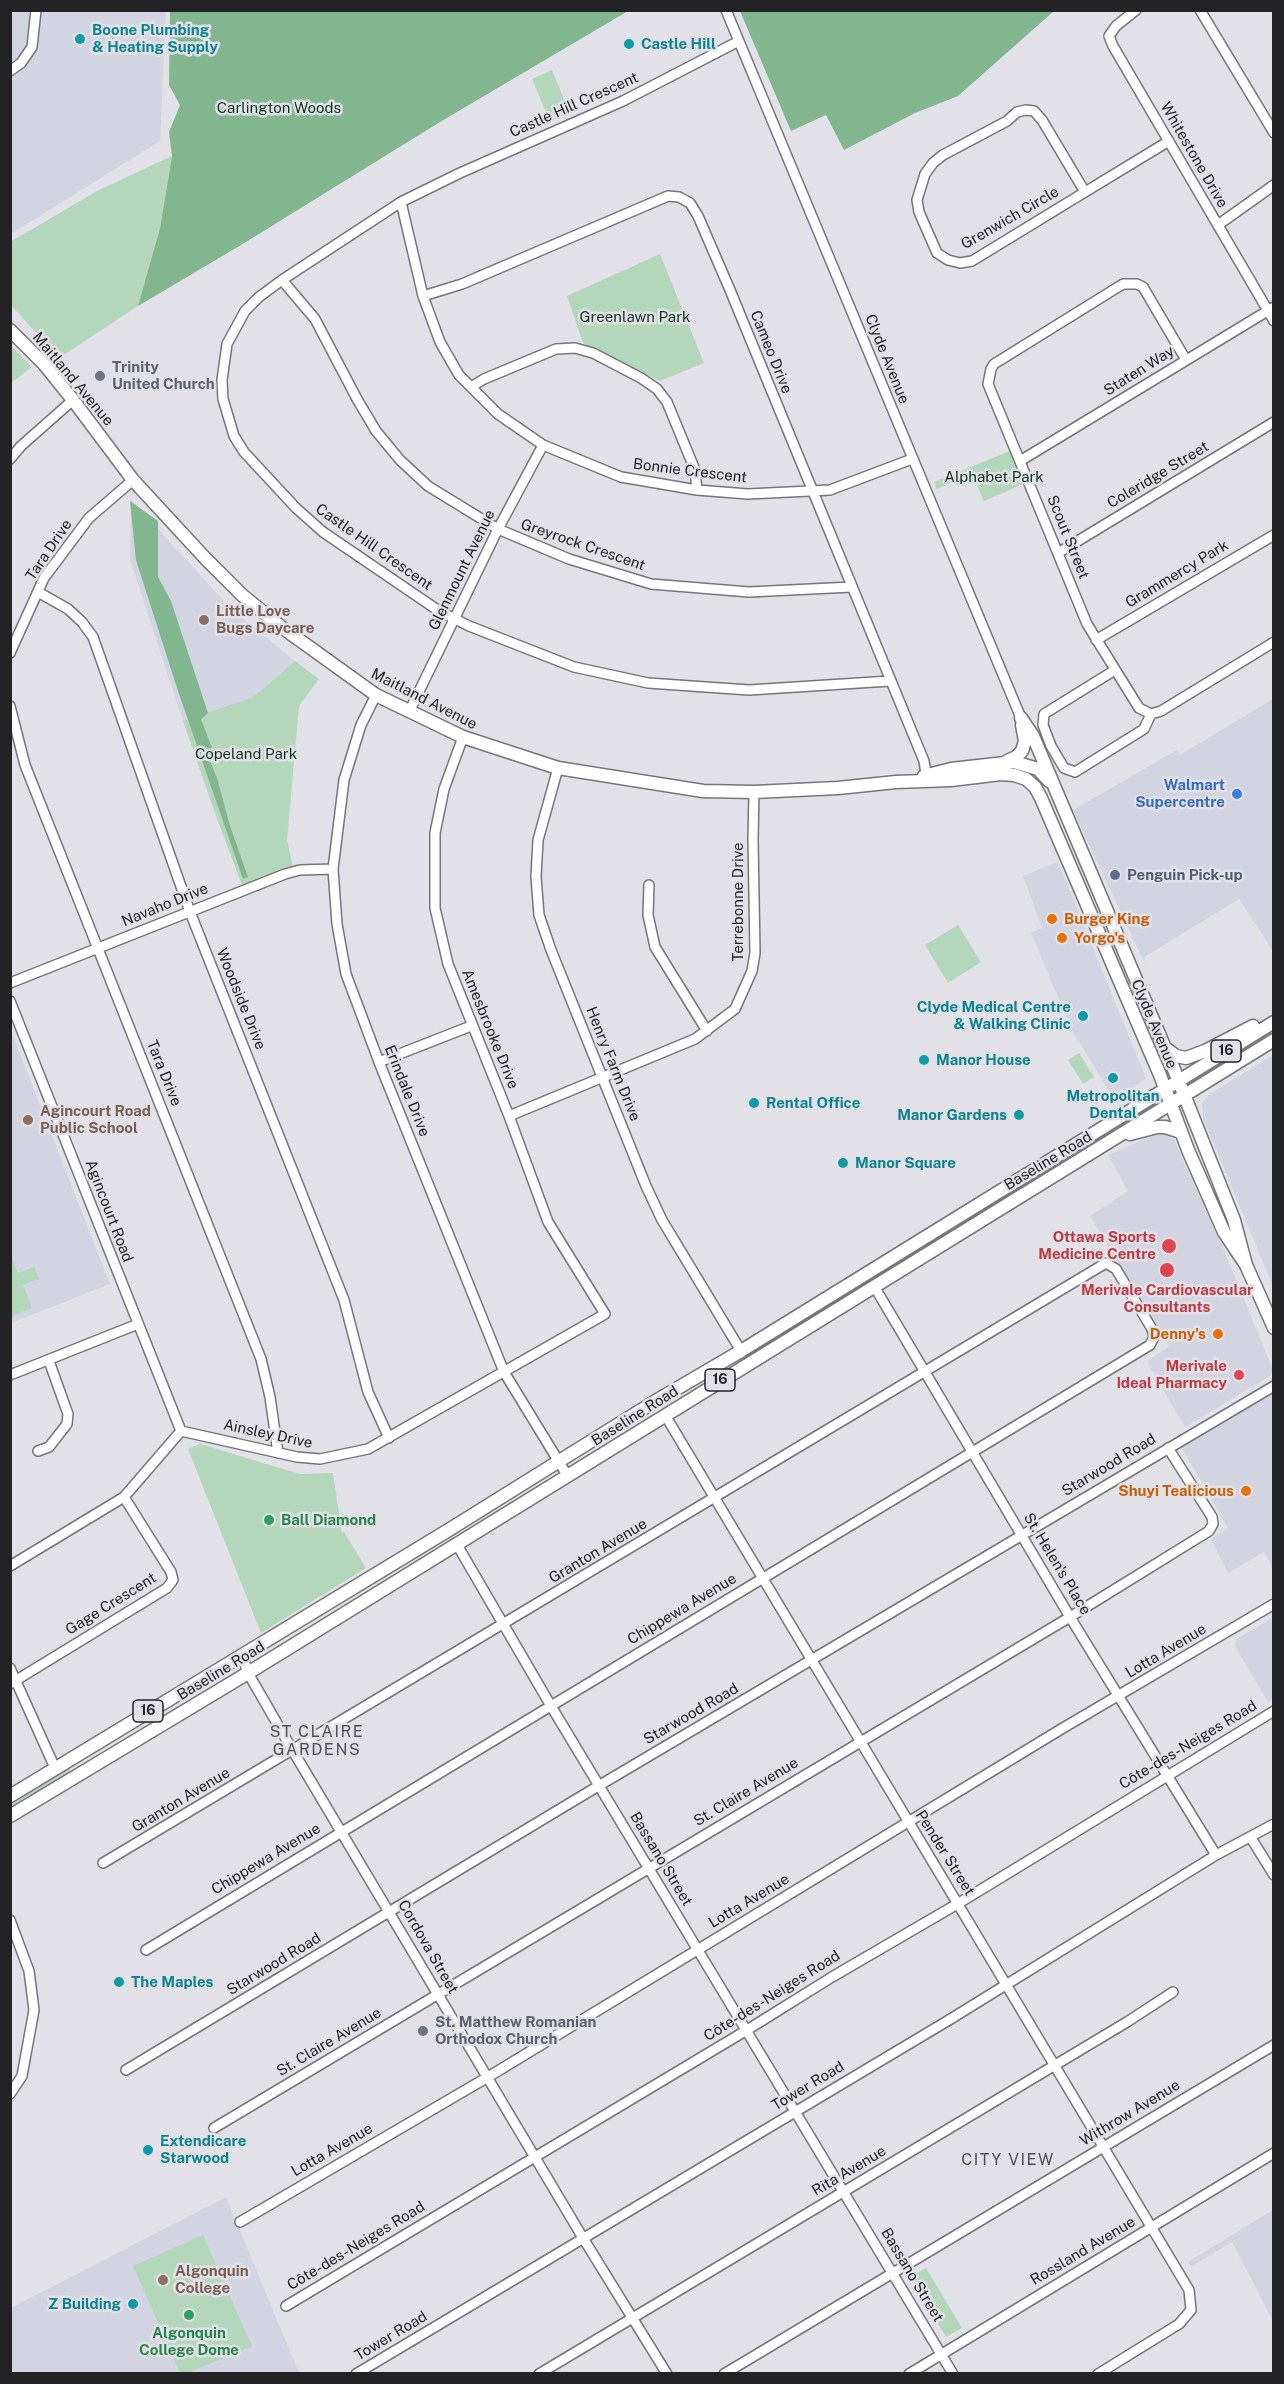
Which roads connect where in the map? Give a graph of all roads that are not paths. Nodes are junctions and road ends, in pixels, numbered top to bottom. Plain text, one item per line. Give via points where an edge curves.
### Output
1 (36, 10) edge
2 (726, 10) edge
3 (1136, 10) edge
4 (1200, 10) edge
5 (739, 41) junction
6 (10, 71) edge
7 (1274, 133) edge
8 (1169, 141) junction
9 (1274, 185) edge
10 (1085, 192) junction
11 (401, 202) junction
12 (1218, 225) junction
13 (282, 280) junction
14 (423, 296) junction
15 (1270, 309) edge
16 (1274, 321) edge
17 (10, 330) edge
18 (1186, 360) junction
19 (471, 387) junction
20 (74, 400) junction
21 (1274, 422) edge
22 (543, 445) junction
23 (10, 459) edge
24 (912, 459) junction
25 (1020, 461) junction
26 (134, 480) junction
27 (697, 490) junction
28 (812, 492) junction
29 (498, 529) junction
30 (1274, 535) edge
31 (1059, 553) junction
32 (852, 587) junction
33 (38, 592) junction
34 (455, 620) junction
35 (1096, 640) junction
36 (1274, 642) edge
37 (10, 653) edge
38 (1115, 670) junction
39 (890, 681) junction
40 (376, 695) junction
41 (10, 706) edge
42 (410, 710) junction
43 (1151, 714) junction
44 (1021, 718) junction
45 (463, 737) junction
46 (1006, 762) junction
47 (558, 768) junction
48 (927, 778) junction
49 (1053, 786) junction
50 (754, 792) junction
51 (1039, 793) joint
52 (333, 869) junction
53 (1073, 870) junction
54 (1089, 871) junction
55 (649, 885) dead end
56 (190, 912) junction
57 (98, 948) junction
58 (10, 983) edge
59 (10, 1001) edge
60 (1274, 1020) edge
61 (471, 1026) junction
62 (707, 1031) junction
63 (1274, 1040) edge
64 (1164, 1047) junction
65 (379, 1062) junction
66 (602, 1077) junction
67 (1178, 1081) junction
68 (1164, 1088) junction
69 (1184, 1094) junction
70 (1170, 1103) junction
71 (509, 1116) junction
72 (1181, 1132) junction
73 (1114, 1138) junction
74 (938, 1228) junction
75 (945, 1242) junction
76 (1106, 1263) joint
77 (1246, 1265) junction
78 (874, 1286) junction
79 (605, 1314) joint
80 (138, 1324) junction
81 (1274, 1328) edge
82 (741, 1351) junction
83 (49, 1361) junction
84 (504, 1372) junction
85 (925, 1372) junction
86 (10, 1375) edge
87 (1274, 1386) edge
88 (665, 1415) junction
89 (181, 1431) junction
90 (389, 1438) junction
91 (1168, 1448) junction
92 (38, 1450) dead end
93 (974, 1452) junction
94 (278, 1453) junction
95 (559, 1462) junction
96 (567, 1475) junction
97 (124, 1497) junction
98 (714, 1499) junction
99 (1022, 1534) junction
100 (456, 1543) junction
101 (10, 1566) edge
102 (762, 1578) junction
103 (1274, 1605) edge
104 (1070, 1617) junction
105 (504, 1624) junction
106 (242, 1655) junction
107 (812, 1660) junction
108 (10, 1668) edge
109 (248, 1673) junction
110 (13, 1682) edge
111 (1119, 1696) junction
112 (551, 1706) junction
113 (1274, 1711) edge
114 (860, 1742) junction
115 (293, 1751) junction
116 (55, 1768) junction
117 (1167, 1776) junction
118 (600, 1785) junction
119 (10, 1796) edge
120 (10, 1816) edge
121 (908, 1822) junction
122 (1274, 1824) edge
123 (342, 1831) junction
124 (1251, 1838) junction
125 (1216, 1855) junction
126 (104, 1863) dead end
127 (649, 1867) junction
128 (1274, 1875) edge
129 (958, 1902) junction
130 (390, 1912) junction
131 (10, 1920) edge
132 (146, 1950) dead end
133 (698, 1950) junction
134 (1005, 1984) junction
135 (1173, 1992) dead end
136 (438, 1995) junction
137 (747, 2030) junction
138 (1274, 2045) edge
139 (1055, 2064) junction
140 (126, 2070) dead end
141 (488, 2077) junction
142 (10, 2094) edge
143 (795, 2111) junction
144 (214, 2128) dead end
145 (1103, 2146) junction
146 (1274, 2153) edge
147 (535, 2157) junction
148 (844, 2192) junction
149 (240, 2222) dead end
150 (1152, 2227) junction
151 (584, 2238) junction
152 (894, 2273) junction
153 (286, 2306) dead end
154 (632, 2318) junction
155 (942, 2354) junction
156 (356, 2373) edge
157 (539, 2373) edge
158 (667, 2373) edge
159 (724, 2373) edge
160 (909, 2373) edge
161 (953, 2373) edge
162 (1098, 2373) edge

1 - 6 street via 32,47
2 - 5 street, Clyde Avenue
3 - 8 street, Whitestone Drive via 1109,36
4 - 7 street
5 - 11 street, Castle Hill Crescent via 623,101
5 - 24 street, Clyde Avenue
8 - 10 street, Grenwich Circle
8 - 12 street, Whitestone Drive
9 - 12 street
10 - 10 street, Grenwich Circle via 1042,120 1034,111 1026,110 933,163 917,200 938,254 960,263 972,261
11 - 13 street, Castle Hill Crescent
11 - 14 street, Bonnie Crescent
12 - 15 street, Whitestone Drive
13 - 29 street, Greyrock Crescent via 315,319 376,431 400,460 428,486
13 - 34 street, Castle Hill Crescent via 245,311 227,344 223,399 234,436 251,460 323,532
14 - 19 street, Bonnie Crescent via 440,342 459,375
14 - 28 street, Cameo Drive via 462,284 668,196 679,197 690,203 698,216
15 - 16 street, Whitestone Drive
15 - 18 street, Staten Way
17 - 20 main road, Maitland Avenue
18 - 25 street, Staten Way
18 - 25 street, Scout Street via 1143,287 1123,284 991,369 988,384
19 - 22 street, Bonnie Crescent via 498,414
19 - 27 street via 556,349 593,353 641,378 667,402 695,470
20 - 23 street
20 - 26 main road, Maitland Avenue
21 - 31 street, Coleridge Street
22 - 27 street, Bonnie Crescent via 621,477
22 - 29 street, Glenmount Avenue
24 - 28 street, Bonnie Crescent via 830,490
24 - 44 street, Clyde Avenue
25 - 31 street, Scout Street
26 - 33 street, Tara Drive via 89,518 44,578
26 - 40 main road, Maitland Avenue via 242,595
27 - 28 street, Bonnie Crescent via 748,494
28 - 32 street, Cameo Drive
29 - 32 street, Greyrock Crescent via 569,559 651,584 749,592
29 - 34 street, Glenmount Avenue
30 - 35 street, Grammercy Park
31 - 35 street, Scout Street
32 - 39 street, Cameo Drive
33 - 37 street, Tara Drive
33 - 56 street, Woodside Drive via 68,609 93,637
34 - 39 street, Castle Hill Crescent via 574,667 648,683 749,690
34 - 42 street, Glenmount Avenue
35 - 38 street, Scout Street
36 - 43 street
38 - 43 street, Scout Street via 1139,708
38 - 43 street via 1044,714 1042,725 1064,768 1075,772 1144,729
39 - 48 street, Cameo Drive via 924,761
40 - 42 main road, Maitland Avenue
40 - 52 street, Erindale Drive via 361,725 344,780
41 - 57 street, Tara Drive via 25,765
42 - 45 main road, Maitland Avenue
44 - 46 main road via 1022,751
44 - 49 main road, Clyde Avenue via 1033,736
45 - 47 main road, Maitland Avenue
45 - 61 street, Amesbrooke Drive via 444,789 435,833 434,890 447,964
46 - 48 main road, Maitland Avenue via 951,769
46 - 49 main road, Maitland Avenue via 1038,769
47 - 50 main road, Maitland Avenue via 689,789
47 - 66 street, Henry Farm Drive via 538,840 539,915
48 - 50 main road, Maitland Avenue
48 - 51 main road, Maitland Avenue via 1014,774 1026,779
49 - 54 main road, Clyde Avenue
50 - 62 street, Terrebonne Drive via 752,971 735,1009
51 - 53 main road, Clyde Avenue
52 - 56 street, Navaho Drive via 285,874
52 - 65 street, Erindale Drive via 346,974
53 - 54 main road
53 - 68 main road, Clyde Avenue
54 - 64 main road, Clyde Avenue
55 - 62 street via 648,915 655,947
56 - 57 street, Navaho Drive
56 - 90 street, Woodside Drive via 344,1300 368,1392
57 - 58 street, Navaho Drive
57 - 94 street, Tara Drive via 261,1359
59 - 80 street, Agincourt Road
60 - 64 main road via 1190,1057 1176,1056
60 - 67 main road, Baseline Road / 16
61 - 65 street
61 - 71 street, Amesbrooke Drive
62 - 66 street, Terrebonne Drive
63 - 69 main road, Baseline Road / 16
64 - 67 main road, Clyde Avenue
65 - 84 street, Erindale Drive
66 - 71 street, Terrebonne Drive
66 - 82 street, Henry Farm Drive via 662,1220
67 - 68 main road, Baseline Road / 16
67 - 69 main road, Clyde Avenue
68 - 70 main road, Clyde Avenue
68 - 74 main road, Baseline Road / 16
69 - 70 main road, Baseline Road / 16
69 - 77 main road, Clyde Avenue via 1234,1220
70 - 72 main road, Clyde Avenue
70 - 73 main road, Baseline Road / 16
71 - 79 street, Amesbrooke Drive via 548,1221
72 - 73 main road via 1157,1127
72 - 77 main road, Clyde Avenue via 1224,1232
73 - 75 main road, Baseline Road / 16
74 - 75 main road
74 - 82 main road, Baseline Road / 16
75 - 78 main road, Baseline Road / 16
76 - 85 street, Granton Avenue
76 - 93 street, Chippewa Avenue via 1116,1269 1152,1329 1150,1345
77 - 81 main road, Clyde Avenue
78 - 85 street, St. Helen's Place
78 - 88 main road, Baseline Road / 16
79 - 84 street, Ainsley Drive
80 - 83 street
80 - 89 street, Agincourt Road
82 - 95 main road, Baseline Road / 16
83 - 86 street
83 - 92 street via 68,1414 67,1424 49,1447
84 - 90 street, Ainsley Drive
84 - 95 street, Erindale Drive
85 - 93 street, St. Helen's Place
85 - 98 street, Granton Avenue
87 - 91 street, Starwood Road
88 - 96 main road, Baseline Road / 16
88 - 98 street, Pender Street
89 - 94 street, Ainsley Drive
89 - 97 street
90 - 94 street, Ainsley Drive via 368,1449 320,1460
91 - 99 street, Starwood Road
91 - 104 street, St. Claire Avenue via 1212,1517 1212,1528
93 - 99 street, St. Helen's Place
93 - 102 street, Chippewa Avenue
95 - 96 street, Erindale Drive
95 - 106 main road, Baseline Road / 16
96 - 100 main road, Baseline Road / 16
97 - 101 street
97 - 110 street, Gage Crescent via 173,1580 167,1588
98 - 102 street, Pender Street
98 - 105 street, Granton Avenue
99 - 104 street, St. Helen's Place
99 - 107 street, Starwood Road
100 - 105 street, Bassano Street
100 - 109 main road, Baseline Road / 16
102 - 107 street, Pender Street
102 - 112 street, Chippewa Avenue
103 - 111 street, Lotta Avenue
104 - 111 street, St. Helen's Place
104 - 114 street, St. Claire Avenue
105 - 112 street, Bassano Street
105 - 115 street, Granton Avenue
106 - 109 street, Cordova Street
106 - 116 main road, Baseline Road / 16
107 - 114 street, Pender Street
107 - 118 street, Starwood Road
108 - 110 street
109 - 115 street, Cordova Street
109 - 120 main road, Baseline Road / 16
110 - 116 street
111 - 117 street, St. Helen's Place
111 - 121 street, Lotta Avenue
112 - 118 street, Bassano Street
112 - 123 street, Chippewa Avenue
113 - 117 street, Côte-des-Neiges Road
114 - 121 street, Pender Street
114 - 127 street, St. Claire Avenue
115 - 123 street, Cordova Street
115 - 126 street, Granton Avenue
116 - 119 main road, Baseline Road / 16
117 - 125 street, St. Helen's Place
117 - 129 street, Côte-des-Neiges Road
118 - 127 street, Bassano Street
118 - 130 street, Starwood Road
121 - 129 street, Pender Street
121 - 133 street, Lotta Avenue
122 - 124 street, Tower Road
123 - 130 street, Cordova Street
123 - 132 street, Chippewa Avenue
124 - 125 street, Tower Road
124 - 128 street
125 - 134 street, Tower Road
127 - 133 street, Bassano Street
127 - 136 street, St. Claire Avenue
129 - 134 street, Pender Street
129 - 137 street, Côte-des-Neiges Road
130 - 136 street, Cordova Street
130 - 140 street, Starwood Road
131 - 142 street via 29,1971 34,2010 22,2076
133 - 137 street, Bassano Street
133 - 141 street, Lotta Avenue
134 - 139 street, Pender Street
134 - 143 street, Tower Road
135 - 139 street, Rita Avenue
136 - 141 street, Cordova Street
136 - 144 street, St. Claire Avenue
137 - 143 street, Bassano Street
137 - 147 street, Côte-des-Neiges Road
138 - 145 street, Withrow Avenue
139 - 145 street, Pender Street
139 - 148 street, Rita Avenue
141 - 147 street, Cordova Street
141 - 149 street, Lotta Avenue
143 - 148 street, Bassano Street
143 - 151 street, Tower Road
145 - 150 street, Pender Street
145 - 152 street, Withrow Avenue
146 - 150 street, Rossland Avenue
147 - 151 street, Cordova Street
147 - 153 street, Côte-des-Neiges Road
148 - 152 street, Bassano Street
148 - 154 street, Rita Avenue
150 - 155 street, Rossland Avenue
150 - 162 street, Pender Street via 1189,2290 1191,2310 1179,2324
151 - 154 street, Cordova Street
151 - 156 street, Tower Road
152 - 155 street, Bassano Street
152 - 159 street, Withrow Avenue
154 - 157 street, Rita Avenue
154 - 158 street, Cordova Street
155 - 160 street, Rossland Avenue
155 - 161 street, Bassano Street

